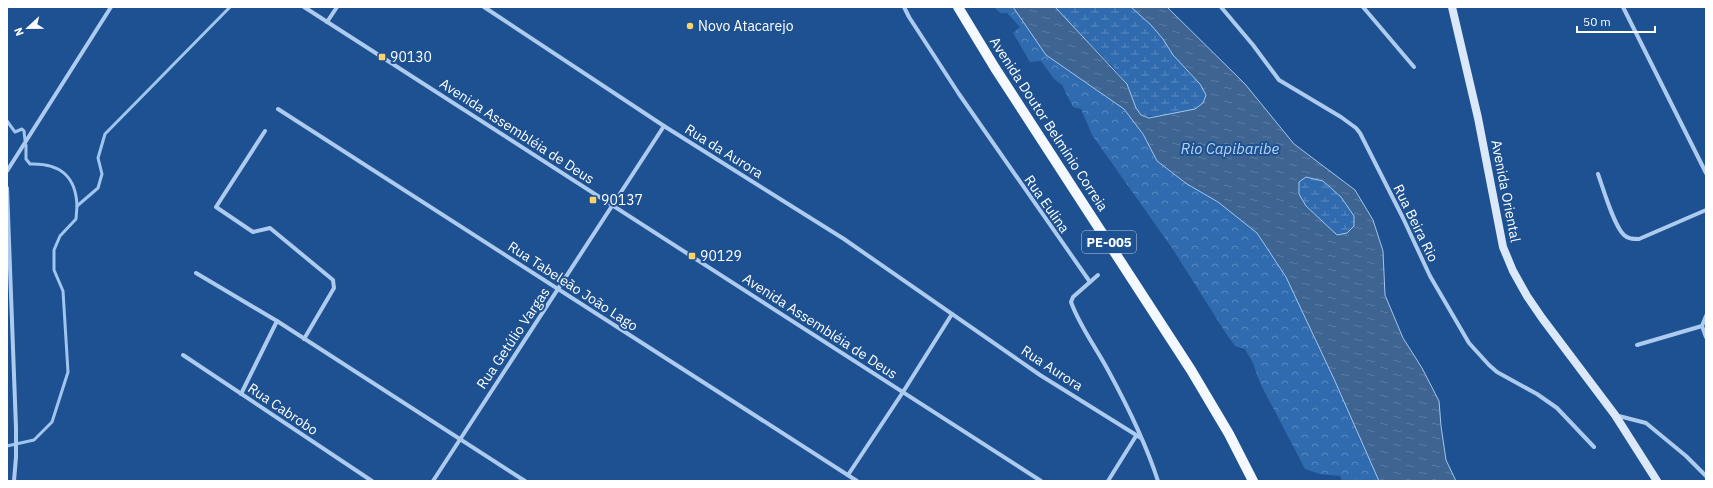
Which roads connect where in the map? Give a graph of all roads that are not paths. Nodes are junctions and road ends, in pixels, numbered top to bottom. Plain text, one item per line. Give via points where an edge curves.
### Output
1 (111, 7) edge
2 (304, 7) edge
3 (337, 7) edge
4 (484, 7) edge
5 (904, 7) edge
6 (958, 7) edge
7 (1221, 7) edge
8 (1363, 7) edge
9 (1452, 7) edge
10 (1623, 7) edge
11 (327, 22) junction
12 (1414, 67) dead end
13 (278, 109) dead end
14 (664, 126) junction
15 (265, 131) dead end
16 (7, 172) edge
17 (1706, 173) edge
18 (1598, 174) dead end
19 (7, 188) edge
20 (612, 206) junction
21 (1706, 210) edge
22 (196, 273) dead end
23 (1098, 275) dead end
24 (1090, 282) junction
25 (559, 289) junction
26 (952, 314) junction
27 (1706, 316) edge
28 (277, 321) junction
29 (1702, 326) junction
30 (1706, 337) edge
31 (304, 339) junction
32 (13, 345) junction
33 (1637, 345) dead end
34 (7, 346) edge
35 (183, 355) dead end
36 (903, 392) junction
37 (241, 394) junction
38 (1615, 415) junction
39 (1136, 436) junction
40 (1141, 438) junction
41 (459, 439) junction
42 (1594, 447) dead end
43 (848, 475) junction
44 (1706, 476) edge
45 (14, 481) edge
46 (372, 481) edge
47 (433, 481) edge
48 (525, 481) edge
49 (857, 481) edge
50 (1041, 481) edge
51 (1108, 481) edge
52 (1158, 481) edge
53 (1253, 481) edge
54 (1657, 481) edge

1 - 16 street
2 - 11 street, Avenida Assembléia de Deus
3 - 11 street
4 - 14 street, Rua da Aurora
5 - 24 street, Rua Eulina via 959,94
6 - 53 main road, Avenida Doutor Belmínio Correia / PE-005 via 1191,370
7 - 42 street, Rua Beira Rio via 1279,80 1342,117 1360,133 1430,276 1469,344 1497,372 1547,400
8 - 12 street
9 - 38 street, Avenida Oriental via 1480,124 1503,247 1530,301
10 - 17 street
11 - 20 street, Avenida Assembléia de Deus
13 - 25 street, Rua Tabeleão João Lago
14 - 20 street, Rua Getúlio Vargas
14 - 26 street, Rua da Aurora via 844,239
15 - 31 street via 216,207 253,232 270,228 333,280 334,288
18 - 21 street via 1618,228 1624,236 1631,239 1639,239
19 - 32 street
20 - 25 street, Rua Getúlio Vargas
20 - 36 street, Avenida Assembléia de Deus
22 - 28 street
23 - 24 street
24 - 40 street via 1071,302 1110,373
25 - 41 street, Rua Getúlio Vargas
25 - 43 street, Rua Tabeleão João Lago
26 - 36 street
26 - 39 street, Rua Aurora via 1040,375
27 - 29 street
28 - 31 street
28 - 37 street
29 - 30 street
29 - 33 street
31 - 41 street
32 - 34 street
32 - 45 street via 16,436
35 - 37 street, Rua Cabrobo
36 - 43 street
36 - 50 street, Avenida Assembléia de Deus
37 - 46 street, Rua Cabrobo
38 - 44 street via 1651,426
38 - 54 street, Avenida Oriental
39 - 40 street, Rua Aurora
39 - 51 street
40 - 52 street
41 - 47 street, Rua Getúlio Vargas
41 - 48 street
43 - 49 street, Rua Tabeleão João Lago

